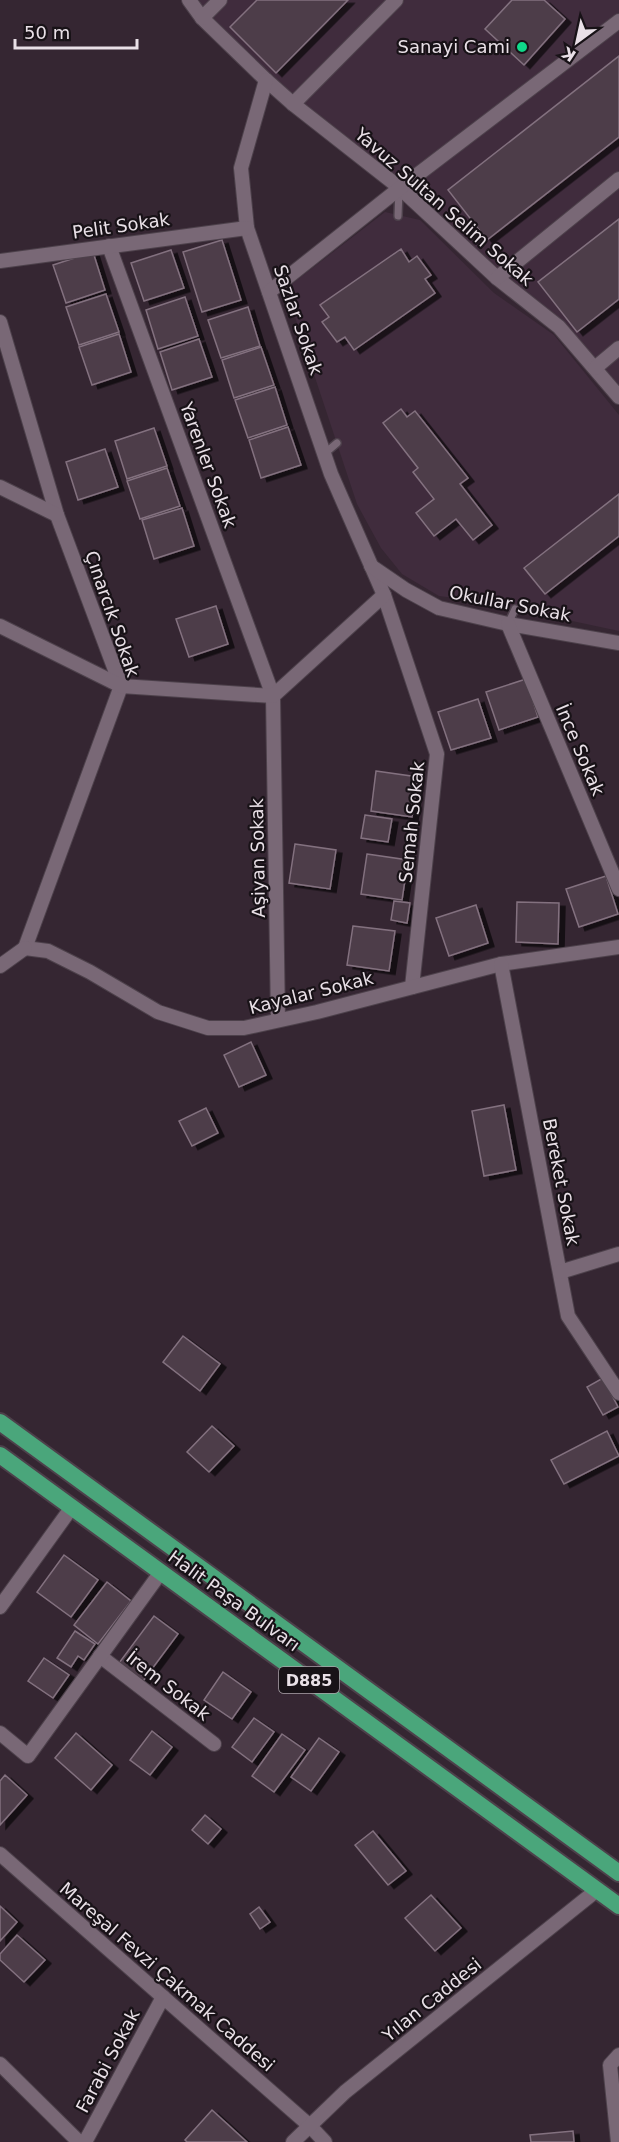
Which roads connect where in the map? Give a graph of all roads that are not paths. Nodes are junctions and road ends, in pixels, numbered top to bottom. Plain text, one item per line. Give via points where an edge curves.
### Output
1 (189, 0) edge
2 (220, 0) edge
3 (396, 0) edge
4 (202, 18) junction
5 (619, 21) edge
6 (266, 80) junction
7 (293, 104) junction
8 (619, 180) edge
9 (400, 188) junction
10 (398, 216) dead end
11 (247, 228) junction
12 (109, 246) junction
13 (0, 261) edge
14 (497, 278) junction
15 (269, 292) junction
16 (0, 322) edge
17 (619, 348) edge
18 (595, 368) junction
19 (619, 397) edge
20 (337, 443) dead end
21 (324, 454) junction
22 (0, 487) edge
23 (57, 515) junction
24 (370, 565) junction
25 (384, 595) junction
26 (515, 609) dead end
27 (508, 624) junction
28 (0, 626) edge
29 (619, 643) edge
30 (121, 686) junction
31 (273, 696) junction
32 (619, 889) edge
33 (619, 947) edge
34 (25, 948) junction
35 (501, 964) junction
36 (0, 966) edge
37 (412, 987) junction
38 (278, 1020) junction
39 (619, 1254) edge
40 (560, 1272) junction
41 (619, 1393) edge
42 (0, 1422) edge
43 (0, 1455) edge
44 (72, 1507) junction
45 (161, 1572) junction
46 (2, 1599) edge
47 (100, 1656) junction
48 (0, 1733) edge
49 (214, 1744) dead end
50 (0, 1854) edge
51 (619, 1873) edge
52 (597, 1890) junction
53 (619, 1906) edge
54 (163, 1997) junction
55 (616, 2062) edge
56 (0, 2064) edge
57 (619, 2078) edge
58 (310, 2126) junction
59 (66, 2129) junction
60 (58, 2142) edge
61 (79, 2142) edge
62 (85, 2142) edge
63 (293, 2142) edge
64 (325, 2142) edge
65 (618, 2142) edge

1 - 4 street, Yavuz Sultan Selim Sokak
2 - 4 street
3 - 7 street
4 - 6 street, Yavuz Sultan Selim Sokak
5 - 9 street
6 - 7 street, Yavuz Sultan Selim Sokak
6 - 11 street, Sazlar Sokak via 241,168
7 - 9 street, Yavuz Sultan Selim Sokak
8 - 14 street
9 - 10 lane
9 - 14 street, Yavuz Sultan Selim Sokak
9 - 15 street
11 - 12 street, Pelit Sokak
11 - 15 street, Sazlar Sokak
12 - 13 street, Pelit Sokak
12 - 31 street, Yarenler Sokak
14 - 18 street, Yavuz Sultan Selim Sokak via 559,327
15 - 21 street, Sazlar Sokak
16 - 23 street, Çınarcık Sokak
17 - 18 street
18 - 19 street, Yavuz Sultan Selim Sokak
20 - 21 lane
21 - 24 street, Sazlar Sokak
22 - 23 street
23 - 30 street, Çınarcık Sokak
24 - 25 street, Semah Sokak
24 - 27 street, Okullar Sokak via 439,608
25 - 31 street
25 - 37 street, Semah Sokak via 437,754
26 - 27 lane
27 - 29 street, Okullar Sokak
27 - 32 street, İnce Sokak
28 - 30 street
30 - 31 street
30 - 34 street, Çınarcık Sokak
31 - 38 street, Aşiyan Sokak
33 - 35 street, Kayalar Sokak
34 - 36 street
34 - 38 street, Kayalar Sokak via 48,951 158,1012 208,1028 244,1028
35 - 37 street, Kayalar Sokak
35 - 40 street, Bereket Sokak
37 - 38 street, Kayalar Sokak
39 - 40 street
40 - 41 street, Bereket Sokak via 568,1316
42 - 51 highway, Halit Paşa Bulvarı / D885
43 - 44 highway, Halit Paşa Bulvarı / D885
44 - 45 highway, Halit Paşa Bulvarı / D885
44 - 46 street
45 - 47 street
45 - 52 highway, Halit Paşa Bulvarı / D885
47 - 48 street via 28,1756
47 - 49 street, İrem Sokak
50 - 54 street, Mareşal Fevzi Çakmak Caddesi
52 - 53 highway, Halit Paşa Bulvarı / D885
52 - 58 street, Yılan Caddesi via 345,2092
54 - 58 street, Mareşal Fevzi Çakmak Caddesi
54 - 62 street, Farabi Sokak
55 - 57 street
55 - 65 street
56 - 59 street
58 - 63 street, Yılan Caddesi
58 - 64 street, Mareşal Fevzi Çakmak Caddesi
59 - 60 street
59 - 61 street

